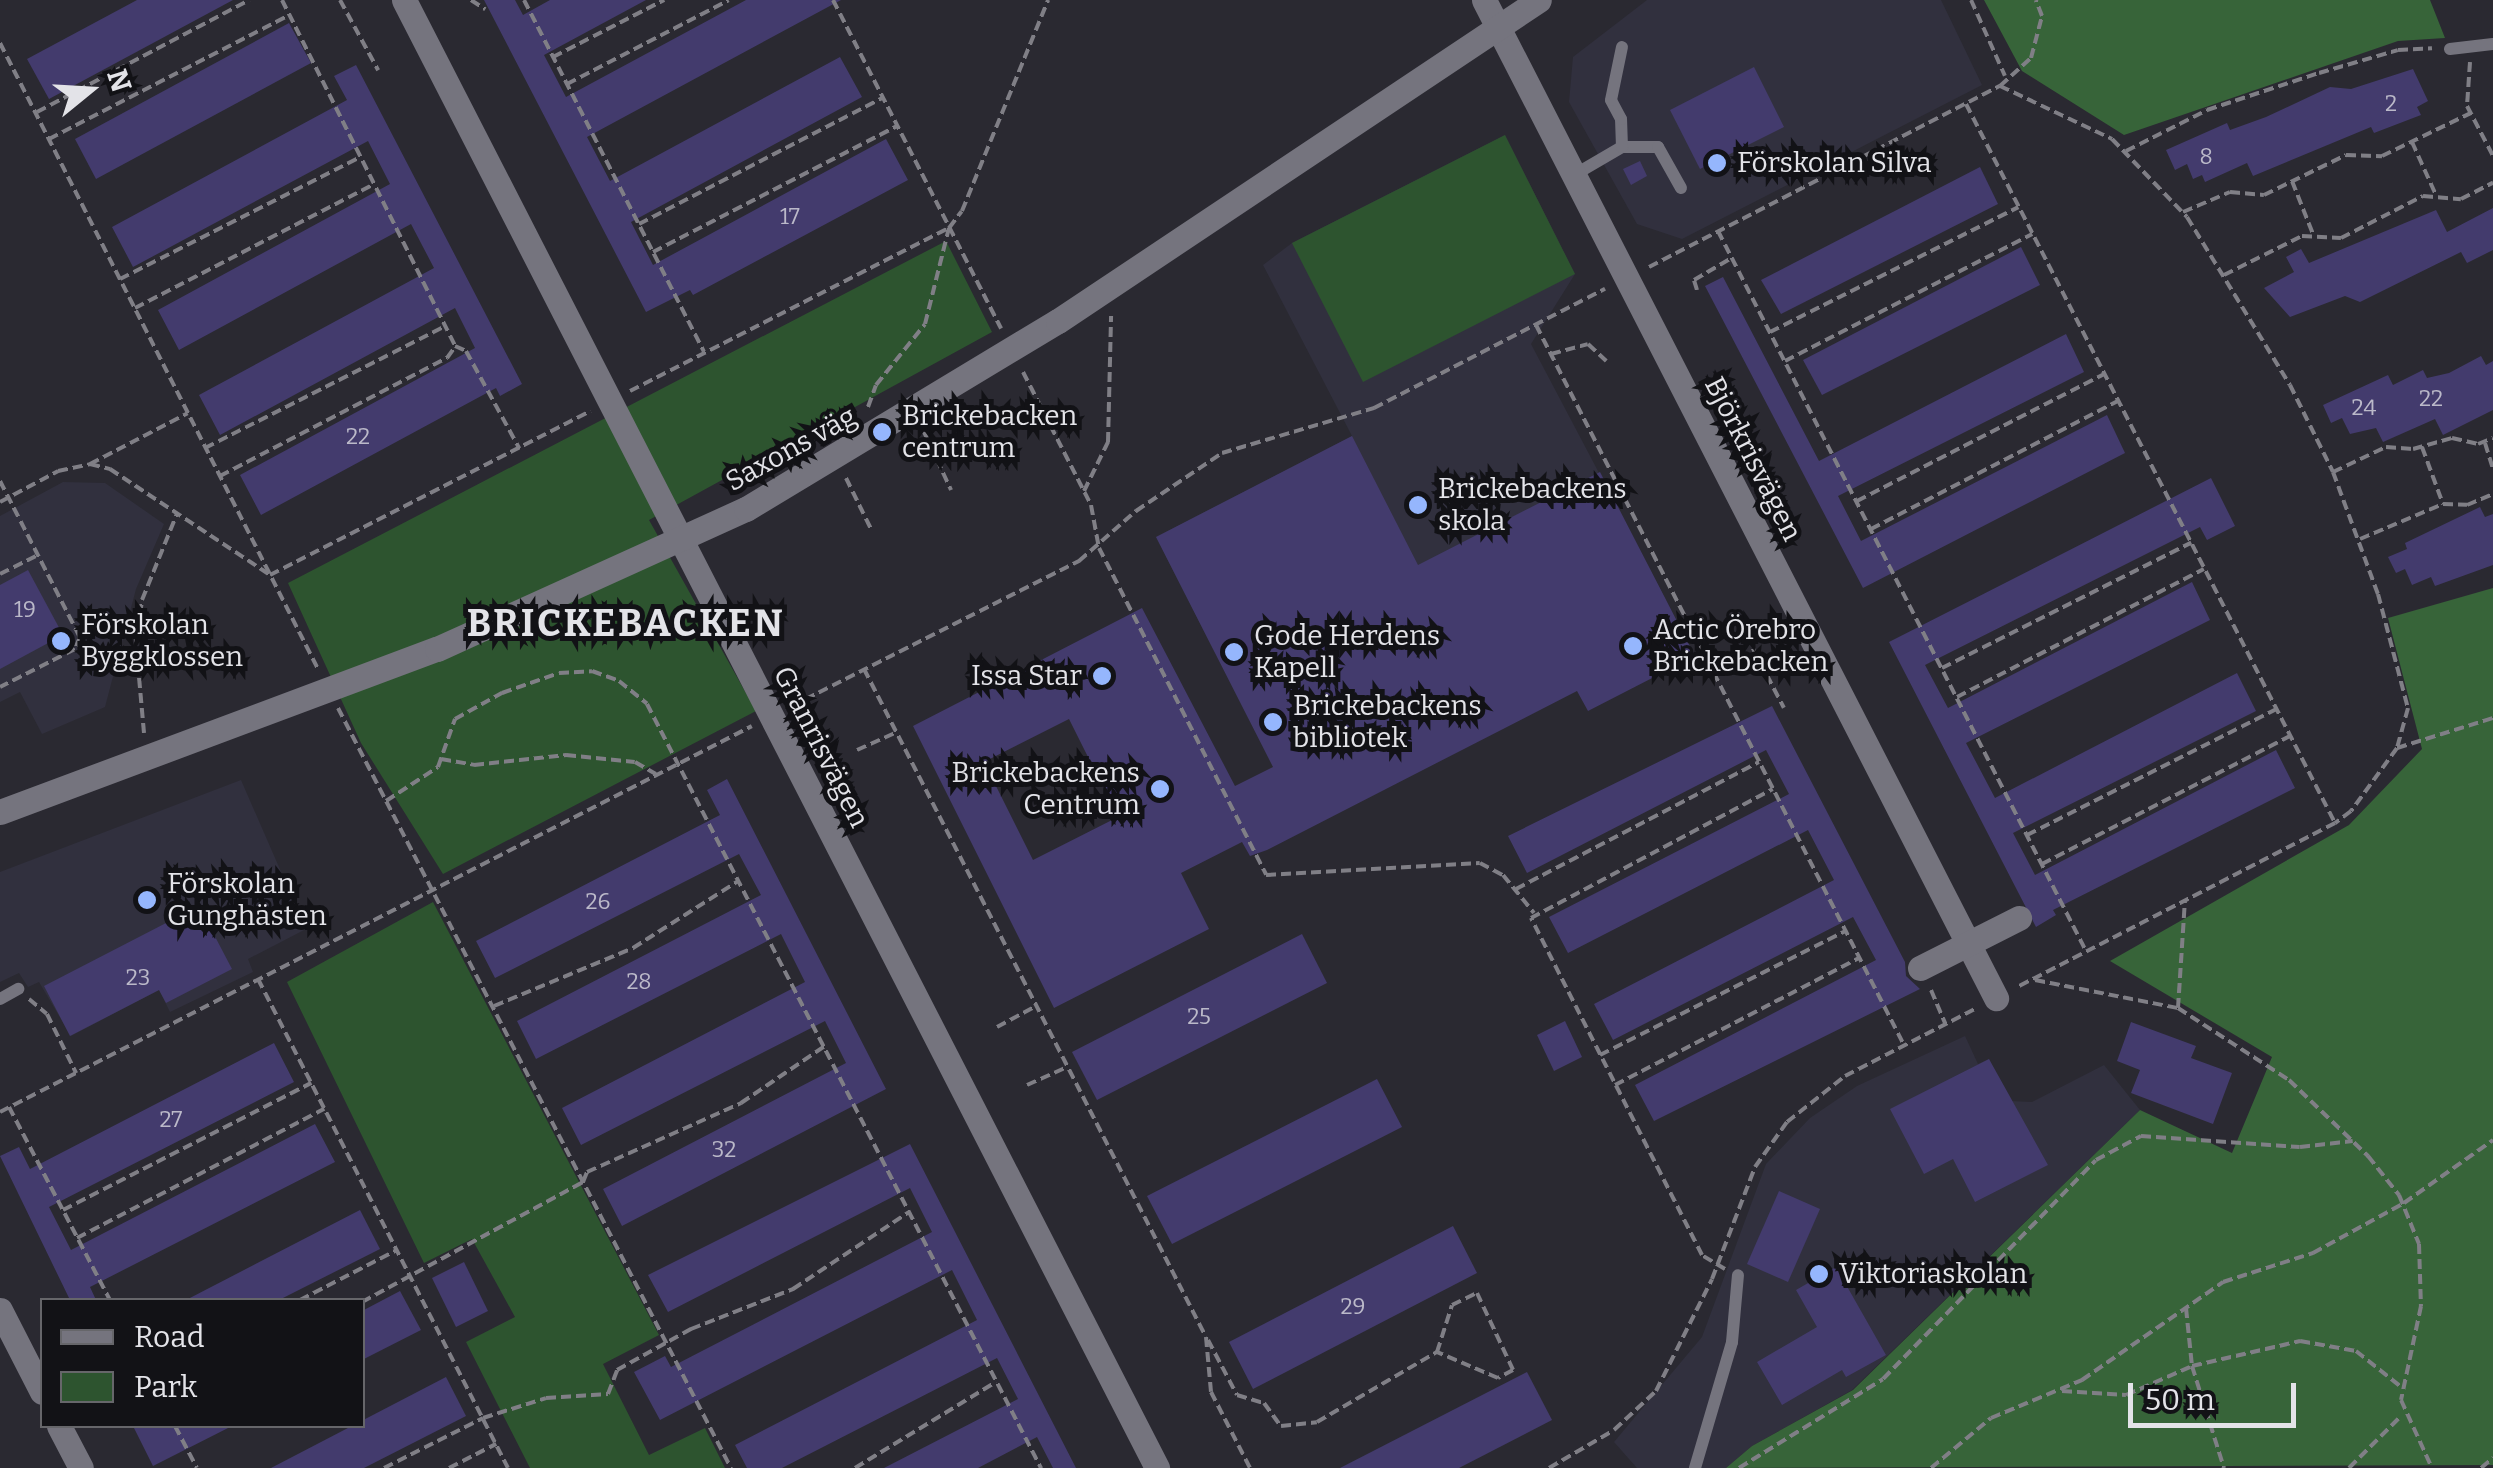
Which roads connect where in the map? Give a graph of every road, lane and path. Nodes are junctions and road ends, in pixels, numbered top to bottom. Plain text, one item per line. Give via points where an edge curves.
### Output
1 (249, 0) edge
2 (282, 0) edge
3 (340, 0) edge
4 (404, 0) edge
5 (472, 0) edge
6 (524, 0) edge
7 (664, 0) edge
8 (729, 0) edge
9 (832, 0) edge
10 (1048, 0) edge
11 (1484, 0) edge
12 (1539, 0) edge
13 (1970, 0) edge
14 (2036, 0) edge
15 (485, 9) dead end
16 (289, 15) junction
17 (1498, 26) junction
18 (0, 43) edge
19 (2493, 44) edge
20 (2470, 47) junction
21 (1622, 48) dead end
22 (2450, 49) joint
23 (553, 57) junction
24 (378, 70) dead end
25 (2005, 76) junction
26 (567, 84) junction
27 (2000, 86) junction
28 (882, 98) junction
29 (1966, 104) junction
30 (36, 113) junction
31 (2471, 113) junction
32 (897, 126) junction
33 (48, 138) junction
34 (2412, 142) junction
35 (1622, 147) junction
36 (2126, 151) junction
37 (360, 156) junction
38 (2493, 156) edge
39 (1574, 175) junction
40 (2292, 181) junction
41 (2493, 183) edge
42 (374, 184) junction
43 (1681, 188) dead end
44 (2435, 192) junction
45 (2018, 207) junction
46 (2183, 212) junction
47 (638, 224) junction
48 (949, 228) junction
49 (1718, 231) junction
50 (2032, 234) junction
51 (2312, 234) junction
52 (652, 252) junction
53 (1730, 259) junction
54 (1651, 266) dead end
55 (2224, 275) junction
56 (120, 279) junction
57 (1111, 285) junction
58 (1604, 290) dead end
59 (1697, 290) dead end
60 (135, 308) junction
61 (1536, 325) junction
62 (445, 326) junction
63 (1000, 326) dead end
64 (1770, 332) junction
65 (455, 346) junction
66 (704, 353) junction
67 (1551, 354) junction
68 (1784, 360) junction
69 (1606, 361) dead end
70 (2104, 374) junction
71 (633, 390) dead end
72 (1033, 391) dead end
73 (2118, 401) junction
74 (188, 413) junction
75 (585, 414) dead end
76 (882, 432) junction
77 (924, 432) dead end
78 (2493, 438) edge
79 (2484, 443) junction
80 (2422, 447) junction
81 (205, 448) junction
82 (519, 448) junction
83 (90, 464) junction
84 (2493, 470) edge
85 (2333, 472) junction
86 (220, 476) junction
87 (846, 478) dead end
88 (0, 481) edge
89 (951, 490) dead end
90 (1084, 491) junction
91 (2493, 494) edge
92 (8, 498) junction
93 (1857, 501) junction
94 (0, 502) edge
95 (2443, 504) junction
96 (177, 514) junction
97 (1871, 529) junction
98 (872, 531) dead end
99 (2358, 540) junction
100 (682, 542) junction
101 (2190, 543) junction
102 (1099, 548) junction
103 (38, 555) junction
104 (2204, 569) junction
105 (0, 574) edge
106 (270, 575) junction
107 (1746, 635) dead end
108 (314, 661) dead end
109 (1942, 668) junction
110 (864, 669) junction
111 (0, 687) edge
112 (1956, 697) junction
113 (795, 704) dead end
114 (1784, 708) dead end
115 (2276, 709) junction
116 (343, 717) dead end
117 (2493, 718) edge
118 (754, 725) dead end
119 (896, 732) junction
120 (2290, 736) junction
121 (2397, 748) junction
122 (857, 750) dead end
123 (150, 752) junction
124 (441, 760) junction
125 (1759, 762) junction
126 (680, 763) junction
127 (658, 774) junction
128 (1773, 789) junction
129 (386, 801) junction
130 (0, 812) edge
131 (2334, 823) junction
132 (2027, 836) junction
133 (2042, 864) junction
134 (740, 880) junction
135 (1516, 889) junction
136 (432, 890) junction
137 (2185, 901) junction
138 (1534, 914) junction
139 (2019, 918) dead end
140 (1845, 931) junction
141 (1968, 944) junction
142 (2086, 951) junction
143 (1860, 958) junction
144 (1920, 968) joint
145 (258, 980) junction
146 (2032, 980) junction
147 (18, 990) joint
148 (1996, 998) junction
149 (0, 999) edge
150 (494, 1006) junction
151 (1036, 1006) junction
152 (2178, 1008) junction
153 (1946, 1024) junction
154 (998, 1027) dead end
155 (1904, 1045) junction
156 (825, 1046) junction
157 (1599, 1056) junction
158 (1067, 1067) junction
159 (76, 1073) junction
160 (311, 1083) junction
161 (1027, 1085) dead end
162 (1614, 1085) junction
163 (9, 1107) junction
164 (324, 1109) junction
165 (0, 1112) edge
166 (2353, 1140) junction
167 (2493, 1140) edge
168 (583, 1182) junction
169 (2404, 1204) junction
170 (63, 1210) junction
171 (910, 1212) junction
172 (78, 1238) junction
173 (397, 1250) junction
174 (1716, 1265) junction
175 (409, 1274) junction
176 (1738, 1275) dead end
177 (109, 1298) edge
178 (304, 1298) edge
179 (365, 1300) edge
180 (2186, 1307) junction
181 (0, 1310) edge
182 (1206, 1337) junction
183 (667, 1342) junction
184 (1438, 1352) junction
185 (2192, 1366) junction
186 (996, 1381) junction
187 (40, 1388) edge
188 (2401, 1388) junction
189 (2057, 1391) junction
190 (2404, 1414) junction
191 (483, 1418) junction
192 (61, 1428) edge
193 (175, 1428) edge
194 (496, 1444) junction
195 (2493, 1458) edge
196 (81, 1468) edge
197 (197, 1468) edge
198 (384, 1468) edge
199 (449, 1468) edge
200 (508, 1468) edge
201 (731, 1468) edge
202 (856, 1468) edge
203 (1042, 1468) edge
204 (1157, 1468) edge
205 (1250, 1468) edge
206 (1549, 1468) edge
207 (1696, 1468) edge
208 (1738, 1468) edge
209 (1930, 1468) edge
210 (2224, 1468) edge
211 (2349, 1468) edge
212 (2432, 1468) edge
213 (2482, 1468) edge

1 - 30 path
2 - 16 path
3 - 24 path
4 - 100 street, Granrisvägen
5 - 15 path
6 - 23 path
7 - 23 path
8 - 26 path
9 - 28 path
10 - 48 path via 962,212
11 - 17 street, Björkrisvägen
12 - 17 street, Saxons väg
13 - 25 path
14 - 25 path via 2042,16 2031,58
16 - 33 path
16 - 37 path
17 - 39 street, Björkrisvägen
17 - 57 street, Saxons väg
18 - 30 path
19 - 20 lane
20 - 22 lane
20 - 31 path
21 - 35 lane via 1611,100 1621,119
22 - 36 path via 2398,50 2319,72 2207,110
23 - 26 path
25 - 27 path
26 - 47 path
27 - 29 path
27 - 36 path
28 - 32 path
28 - 47 path
29 - 45 path
29 - 49 path
30 - 33 path
31 - 34 path
31 - 38 path
32 - 48 path
32 - 52 path
33 - 56 path
34 - 40 path via 2376,158 2346,155
34 - 44 path
35 - 39 lane
35 - 43 lane via 1658,147
36 - 46 path
37 - 42 path
37 - 56 path
39 - 141 street, Björkrisvägen
40 - 46 path via 2259,196 2230,192
40 - 51 path
41 - 44 path via 2461,199
42 - 60 path
42 - 62 path
44 - 51 path via 2342,238
45 - 50 path
45 - 64 path
46 - 55 path
47 - 52 path
48 - 63 path
48 - 66 path
48 - 76 path via 925,324 876,385 868,406
49 - 53 path
49 - 54 path
50 - 68 path
50 - 70 path
51 - 55 path
52 - 66 path
53 - 59 path via 1694,280
53 - 64 path
55 - 85 path
56 - 60 path
57 - 76 street, Saxons väg
57 - 90 path via 1108,442
58 - 61 path
60 - 74 path
61 - 67 path
61 - 102 path via 1374,408 1222,453 1136,510
62 - 65 path
62 - 81 path
64 - 68 path
65 - 82 path via 466,351
65 - 86 path via 447,358
66 - 71 path
67 - 69 path via 1588,344
67 - 125 path
68 - 93 path
70 - 73 path
70 - 93 path
72 - 90 path
73 - 97 path
73 - 101 path
74 - 81 path
74 - 83 path
75 - 82 path
76 - 100 street, Saxons väg
77 - 89 path
78 - 79 path
79 - 80 path via 2452,438
79 - 84 path
80 - 85 path via 2386,448
80 - 95 path
81 - 86 path
82 - 106 path
83 - 92 path
83 - 96 path via 110,469
85 - 99 path
86 - 106 path
87 - 98 path
88 - 92 path
90 - 102 path
91 - 95 path via 2467,505
92 - 94 path
92 - 103 path
93 - 97 path
95 - 99 path
96 - 106 path
96 - 123 path via 142,600 136,644 139,718
97 - 109 path
99 - 121 path via 2408,708
100 - 123 street, Saxons väg via 437,649
100 - 204 street, Granrisvägen
101 - 104 path
101 - 109 path
102 - 110 path
102 - 135 path via 1266,875 1480,864
103 - 105 path
103 - 111 path via 80,637 74,649
104 - 112 path
104 - 115 path
106 - 108 path
107 - 114 path
109 - 112 path
110 - 113 path
110 - 119 path
112 - 132 path
115 - 120 path
115 - 132 path
116 - 129 path
117 - 121 path
118 - 126 path
119 - 122 path
119 - 151 path
120 - 131 path
120 - 133 path
121 - 131 path via 2351,811
123 - 130 street, Saxons väg
124 - 126 path via 455,719 545,678 592,671 620,681 647,704
124 - 127 path via 474,765 566,755 635,762
124 - 129 path
125 - 128 path
125 - 135 path
126 - 127 path
126 - 134 path
127 - 136 path
128 - 138 path
128 - 140 path
129 - 136 path
131 - 137 path
132 - 133 path
133 - 142 path
134 - 150 path via 621,954
134 - 156 path
135 - 138 path
136 - 145 path
136 - 150 path
137 - 142 path
137 - 152 path
138 - 157 path via 1532,926
139 - 141 street
140 - 143 path
140 - 157 path
141 - 144 street
141 - 148 street, Björkrisvägen
142 - 146 path
143 - 155 path
143 - 162 path
144 - 153 path
145 - 159 path
145 - 160 path
146 - 148 path
146 - 152 path
147 - 149 lane
147 - 159 path via 47,1014
148 - 153 path
150 - 168 path
151 - 154 path
151 - 158 path
152 - 166 path via 2289,1080
153 - 155 path
155 - 174 path via 1824,1089 1779,1132 1740,1199
156 - 168 path via 741,1103 588,1172
156 - 171 path
157 - 162 path
158 - 161 path
158 - 182 path
159 - 163 path
160 - 164 path
160 - 170 path
162 - 174 path via 1702,1254
163 - 165 path
163 - 170 path
164 - 172 path
164 - 173 path
166 - 169 path
166 - 208 path via 2300,1147 2142,1136 2096,1160 1883,1378
167 - 169 path
168 - 175 path
168 - 183 path
169 - 180 path via 2314,1253 2223,1282
169 - 188 path via 2423,1278
170 - 172 path
171 - 183 path via 814,1278
171 - 186 path
172 - 177 path
173 - 175 path
173 - 178 path
174 - 206 path via 1656,1390 1614,1430
175 - 179 path
175 - 191 path
176 - 207 lane via 1732,1342
180 - 185 path
180 - 189 path
181 - 187 street
182 - 184 path via 1237,1395 1264,1403 1281,1426 1317,1422
182 - 205 path via 1211,1392
183 - 191 path via 616,1370 608,1394 546,1398
183 - 201 path
184 - 184 path via 1452,1305 1477,1294 1513,1370 1498,1378
185 - 188 path via 2300,1341 2356,1352
185 - 189 path via 2126,1395
185 - 210 path
186 - 202 path
186 - 203 path
188 - 190 path
189 - 209 path via 1991,1418
190 - 211 path
190 - 212 path
191 - 194 path
191 - 198 path
192 - 196 street
193 - 197 path
194 - 199 path
194 - 200 path
195 - 213 path

